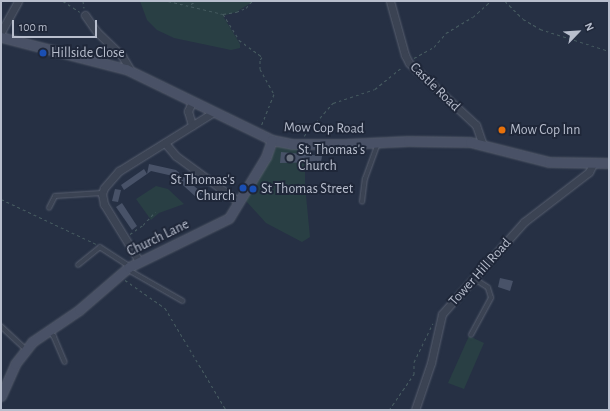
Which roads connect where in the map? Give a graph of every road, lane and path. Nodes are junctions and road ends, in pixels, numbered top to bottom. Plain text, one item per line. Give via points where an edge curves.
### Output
1 (18, 1) edge
2 (63, 1) edge
3 (83, 1) edge
4 (168, 1) edge
5 (196, 1) edge
6 (252, 1) edge
7 (390, 1) edge
8 (491, 1) edge
9 (505, 1) edge
10 (189, 5) junction
11 (223, 14) junction
12 (85, 15) junction
13 (1, 32) edge
14 (1, 37) edge
15 (609, 51) edge
16 (409, 62) junction
17 (131, 71) junction
18 (192, 102) junction
19 (212, 112) junction
20 (192, 125) junction
21 (259, 135) junction
22 (272, 140) junction
23 (165, 143) junction
24 (378, 143) junction
25 (301, 144) junction
26 (483, 144) junction
27 (609, 163) edge
28 (593, 164) junction
29 (102, 193) junction
30 (1, 199) edge
31 (239, 202) junction
32 (362, 202) dead end
33 (49, 208) dead end
34 (155, 212) dead end
35 (125, 237) junction
36 (100, 247) junction
37 (139, 261) junction
38 (78, 265) dead end
39 (128, 268) junction
40 (118, 275) junction
41 (474, 279) junction
42 (183, 301) dead end
43 (438, 322) junction
44 (1, 326) edge
45 (48, 330) junction
46 (470, 335) dead end
47 (26, 349) junction
48 (65, 362) dead end
49 (1, 396) edge
50 (226, 410) edge
51 (389, 410) edge
52 (415, 410) edge

1 - 13 street
2 - 12 path
3 - 12 path
4 - 10 path
5 - 10 path
6 - 11 path via 246,8
7 - 16 street, Castle Road
8 - 16 path via 473,18 446,33 434,46
9 - 15 path via 523,19 540,30
10 - 11 path
11 - 21 path via 239,40 262,57 260,69 274,94 263,117
12 - 17 street via 97,32 122,56
14 - 17 street, Mow Cop Road
16 - 25 path via 383,85 333,103 307,130
16 - 26 street, Castle Road via 476,125
17 - 18 street, Mow Cop Road
18 - 19 street, Mow Cop Road
18 - 20 street via 188,111
19 - 20 street
19 - 21 street, Mow Cop Road
20 - 23 street
21 - 22 street, Mow Cop Road
22 - 25 street, Mow Cop Road
22 - 31 street, Church Lane via 266,157
23 - 29 street via 119,171 108,181
23 - 31 street via 182,161
24 - 25 street, Mow Cop Road
24 - 26 street, Mow Cop Road via 430,141
24 - 32 lane via 365,179
26 - 28 street, Mow Cop Road via 549,162
27 - 28 street, Mow Cop Road
28 - 41 street, Tower Hill Road via 589,172 524,222
29 - 33 lane via 55,196
29 - 35 street via 104,204
30 - 36 path
31 - 37 street, Church Lane via 234,212 222,222
34 - 35 path via 143,225
35 - 37 street
36 - 38 lane
36 - 39 lane
37 - 39 street, Church Lane
39 - 40 street, Church Lane
39 - 42 lane
40 - 45 street, Church Lane via 79,310
40 - 50 path via 165,308
41 - 43 street, Tower Hill Road via 442,314
41 - 46 lane via 488,288 491,298
43 - 51 path via 431,325 414,362 414,374
43 - 52 street, Tower Hill Road via 430,363
44 - 47 lane
45 - 47 street, Church Lane
45 - 48 lane via 54,336
47 - 49 street, Church Lane via 15,364

